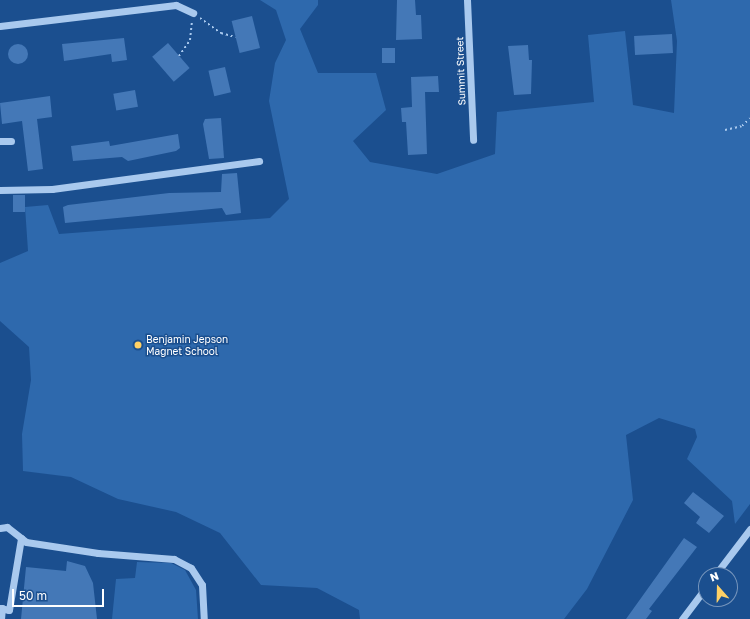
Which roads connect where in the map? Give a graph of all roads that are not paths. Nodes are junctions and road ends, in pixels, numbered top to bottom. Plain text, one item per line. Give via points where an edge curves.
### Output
1 (467, 0) edge
2 (193, 13) road end
3 (0, 26) edge
4 (473, 140) dead end
5 (10, 141) dead end
6 (0, 142) edge
7 (259, 160) dead end
8 (0, 190) edge
9 (0, 528) edge
10 (750, 529) edge
11 (21, 538) junction
12 (721, 567) edge
13 (698, 598) edge
14 (1, 608) edge
15 (1, 619) edge
16 (204, 619) edge
17 (682, 619) edge

1 - 4 street, Summit Street
2 - 3 street via 176,5
5 - 6 street
7 - 8 street via 52,189
9 - 11 street via 7,527
10 - 12 street
11 - 14 street via 9,610
11 - 16 street via 26,542 98,554 174,559 191,568 202,585
13 - 17 street
14 - 15 street

